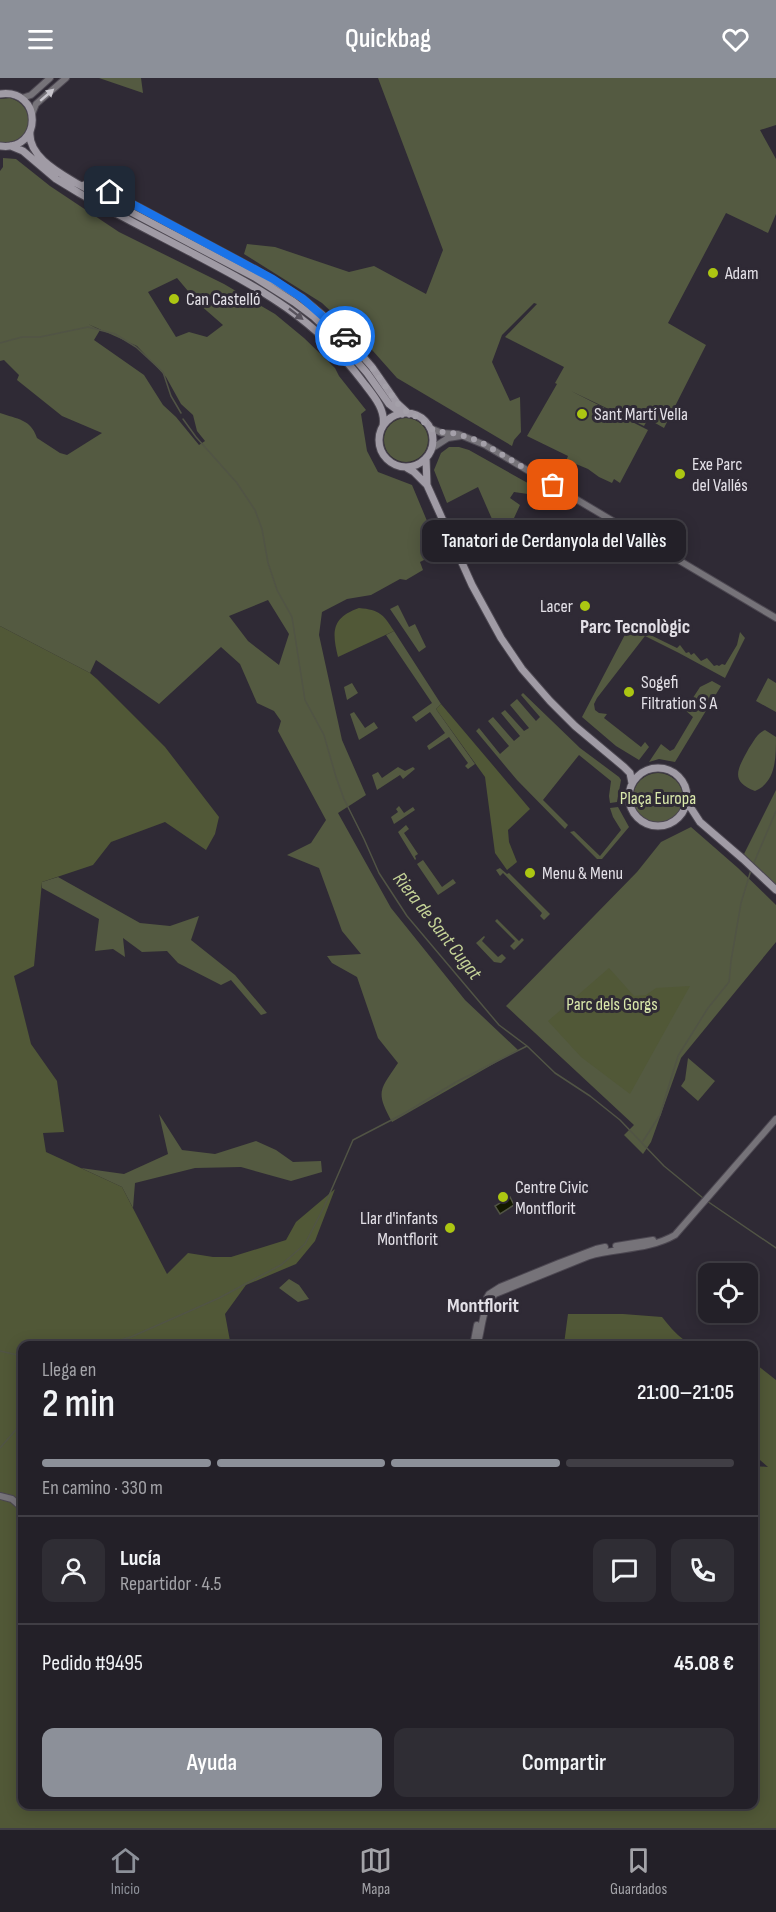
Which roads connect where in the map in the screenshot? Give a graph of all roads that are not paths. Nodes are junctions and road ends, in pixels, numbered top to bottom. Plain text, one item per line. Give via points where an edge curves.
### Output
1 (50, 78) edge
2 (66, 78) edge
3 (0, 94) edge
4 (21, 98) junction
5 (32, 114) junction
6 (30, 132) junction
7 (0, 146) edge
8 (11, 146) junction
9 (405, 414) junction
10 (383, 426) junction
11 (430, 428) junction
12 (462, 436) junction
13 (431, 448) junction
14 (426, 458) junction
15 (404, 467) junction
16 (427, 485) junction
17 (776, 618) edge
18 (618, 761) junction
19 (645, 771) junction
20 (632, 783) junction
21 (687, 802) junction
22 (679, 818) junction
23 (700, 822) junction
24 (774, 889) edge
25 (776, 1119) edge
26 (476, 1341) edge
27 (0, 1496) edge
28 (18, 1504) edge

1 - 4 street via 31,95
5 -> 2 street via 36,104
3 - 4 main road
4 - 5 main road
5 - 6 main road
6 - 8 main road
6 - 9 main road via 29,140 35,151 76,183 256,278 323,325 369,370
7 - 8 main road
8 -> 10 main road via 79,194 277,300 326,339 361,380 384,414
9 - 10 main road via 391,418
9 - 11 main road via 422,419
10 - 15 main road via 379,439 382,453 391,463
11 - 12 street
11 - 13 main road
12 - 13 street via 448,438
12 - 17 street via 485,445
13 - 14 main road
14 - 15 main road
14 - 16 main road
15 - 16 main road
16 - 18 main road via 478,598 510,652 561,713
18 - 19 main road
18 - 20 main road via 630,773
19 - 20 main road
19 - 21 main road via 660,768 675,774 684,785
20 - 22 main road via 630,806 641,821 661,826
21 - 22 main road
21 - 23 main road
22 - 23 main road
23 - 24 main road
25 - 26 street via 679,1231 666,1237 596,1249 500,1287 484,1302
27 - 28 street

